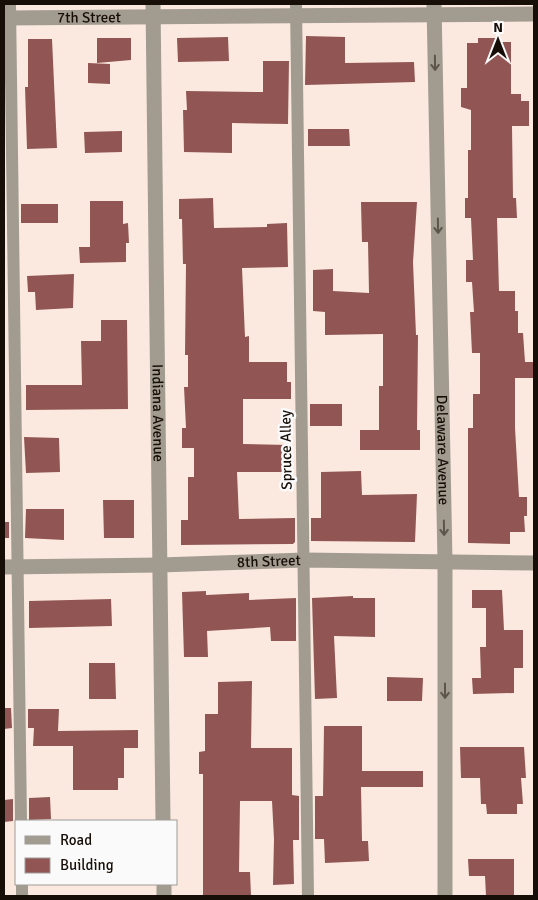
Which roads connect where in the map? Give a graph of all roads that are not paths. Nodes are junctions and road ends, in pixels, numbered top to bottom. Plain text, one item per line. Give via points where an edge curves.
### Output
1 (434, 9) edge
2 (153, 10) edge
3 (296, 10) edge
4 (8, 13) edge
5 (534, 14) edge
6 (304, 560) junction
7 (445, 561) junction
8 (534, 563) edge
9 (160, 565) junction
10 (10, 567) edge
11 (21, 820) edge
12 (163, 820) edge
13 (308, 896) edge
14 (445, 896) edge

1 - 3 street, 7th Street
1 - 5 street, 7th Street
1 -> 7 street, Delaware Avenue
2 - 3 street, 7th Street
2 - 4 street, 7th Street
2 - 9 street, Indiana Avenue
3 - 6 lane, Spruce Alley
4 - 10 lane
6 - 7 street, 8th Street
6 - 9 street, 8th Street
6 - 13 lane, Spruce Alley
7 - 8 street, 8th Street
7 -> 14 street, Delaware Avenue
9 - 10 street, 8th Street
9 - 12 street, Indiana Avenue
10 - 11 lane

